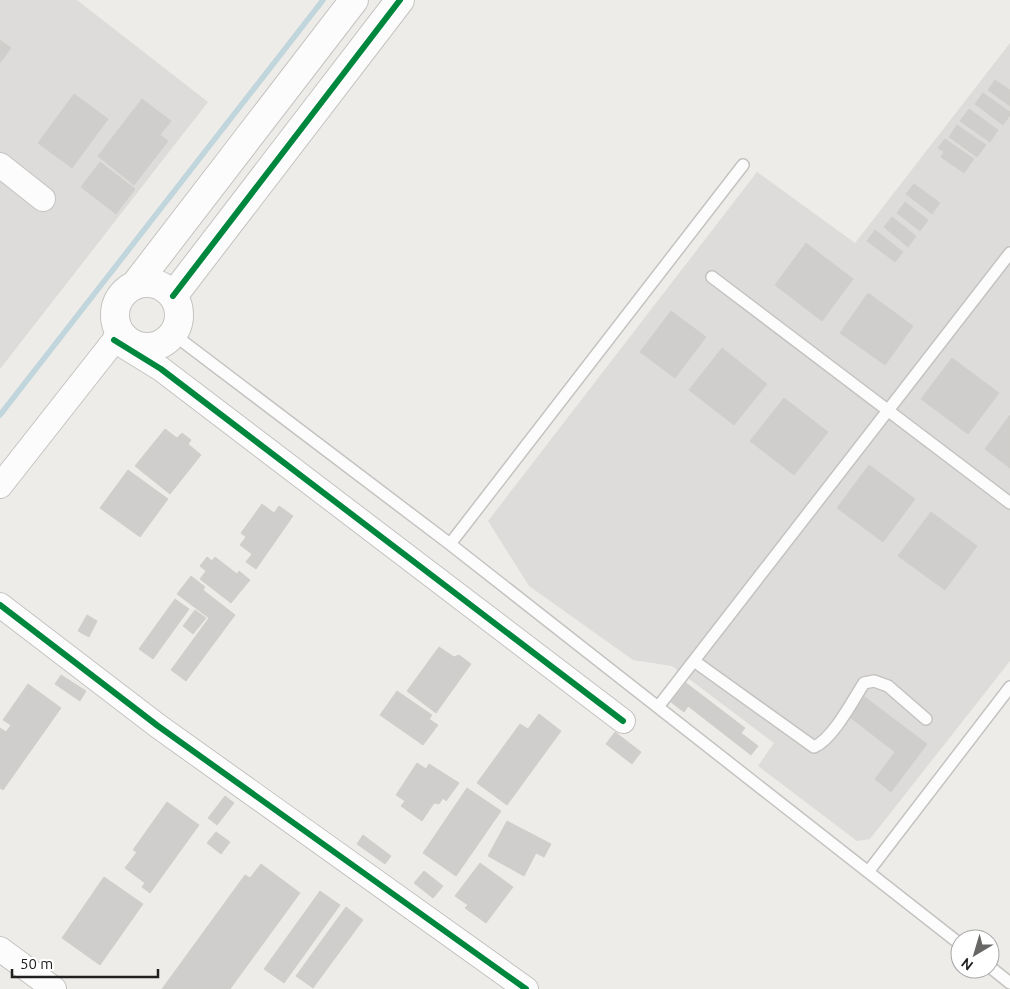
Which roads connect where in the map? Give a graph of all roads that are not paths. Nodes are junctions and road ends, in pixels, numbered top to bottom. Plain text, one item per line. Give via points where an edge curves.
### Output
1 (354, 0) edge
2 (400, 0) edge
3 (0, 165) edge
4 (743, 165) dead end
5 (42, 198) dead end
6 (1010, 253) edge
7 (712, 277) dead end
8 (135, 285) junction
9 (173, 296) junction
10 (173, 334) junction
11 (117, 336) junction
12 (889, 410) junction
13 (0, 486) edge
14 (1010, 503) edge
15 (450, 544) junction
16 (0, 605) edge
17 (694, 661) junction
18 (1010, 687) edge
19 (658, 707) junction
20 (926, 719) dead end
21 (623, 720) dead end
22 (868, 872) junction
23 (950, 936) edge
24 (0, 949) edge
25 (1000, 975) edge
26 (1010, 983) edge
27 (54, 989) edge
28 (526, 989) edge

1 - 8 street
2 - 9 street
3 - 5 street
4 - 15 lane
6 - 12 lane
7 - 12 lane
8 - 9 street via 156,284
8 - 11 street via 119,300
9 - 10 street via 179,315
10 - 11 street via 166,341 147,346
10 - 15 lane
11 - 13 street
11 - 21 street
12 - 14 lane
12 - 17 lane
15 - 19 lane
16 - 28 street via 158,726
17 - 19 lane
17 - 20 lane via 814,747 828,737 864,683 874,681 888,686
18 - 22 lane
19 - 22 lane
22 - 23 lane
24 - 27 street
25 - 26 lane

